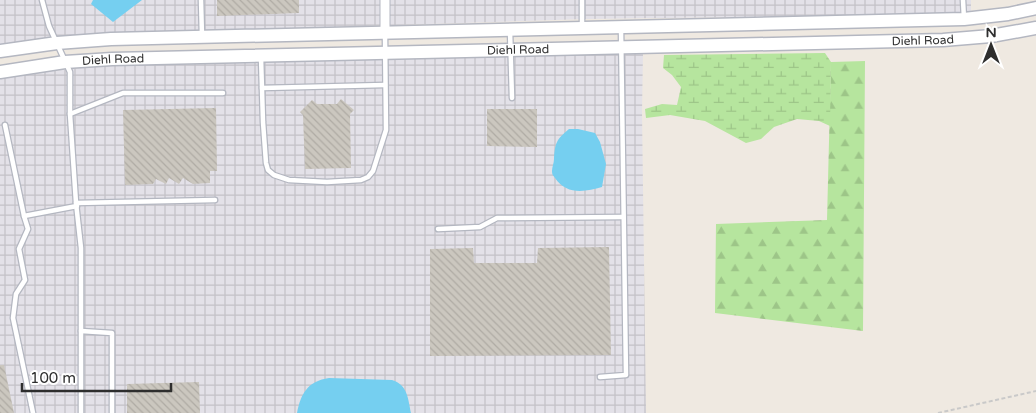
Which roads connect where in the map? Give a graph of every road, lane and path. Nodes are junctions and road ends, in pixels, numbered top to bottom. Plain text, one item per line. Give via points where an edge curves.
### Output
1 (42, 0) edge
2 (201, 0) edge
3 (385, 0) edge
4 (582, 0) edge
5 (963, 0) edge
6 (1036, 8) edge
7 (964, 19) junction
8 (621, 27) junction
9 (582, 28) junction
10 (1036, 28) edge
11 (510, 30) junction
12 (385, 32) junction
13 (202, 37) junction
14 (57, 43) junction
15 (622, 48) junction
16 (510, 50) junction
17 (0, 51) edge
18 (385, 52) junction
19 (261, 55) junction
20 (65, 62) junction
21 (0, 72) edge
22 (385, 85) junction
23 (262, 88) junction
24 (223, 92) dead end
25 (512, 98) dead end
26 (70, 114) junction
27 (5, 125) dead end
28 (215, 200) dead end
29 (76, 205) junction
30 (24, 216) junction
31 (623, 216) junction
32 (438, 229) dead end
33 (81, 331) junction
34 (600, 377) dead end
35 (1036, 392) edge
36 (33, 413) edge
37 (81, 413) edge
38 (112, 413) edge
39 (938, 413) edge

1 - 14 lane
2 - 13 lane
3 - 12 street
4 - 9 lane
5 - 7 lane
6 - 7 street, Diehl Road
7 - 8 street, Diehl Road
8 - 9 street, Diehl Road
8 - 15 lane
9 - 11 street, Diehl Road
10 - 15 street, Diehl Road via 952,40
11 - 12 street, Diehl Road
11 - 16 lane
12 - 13 street, Diehl Road
12 - 18 lane
13 - 14 street, Diehl Road
14 - 17 street, Diehl Road
14 - 20 lane
15 - 16 street, Diehl Road
15 - 31 lane
16 - 18 street, Diehl Road
16 - 25 lane
18 - 19 street, Diehl Road
18 - 22 lane
19 - 20 street, Diehl Road
19 - 23 lane
20 - 21 street, Diehl Road
20 - 26 lane via 70,72
22 - 23 lane
22 - 23 lane via 386,130 373,171 368,178 361,180 327,182 289,180 274,176 268,170
24 - 26 lane via 123,93
26 - 29 lane
27 - 30 lane
28 - 29 lane
29 - 30 lane
29 - 33 lane via 81,248
30 - 36 lane via 28,229 19,249 25,280 16,294 13,318
31 - 32 lane via 497,218 480,227
31 - 34 lane via 626,375
33 - 37 lane
33 - 38 lane via 112,333
35 - 39 path

